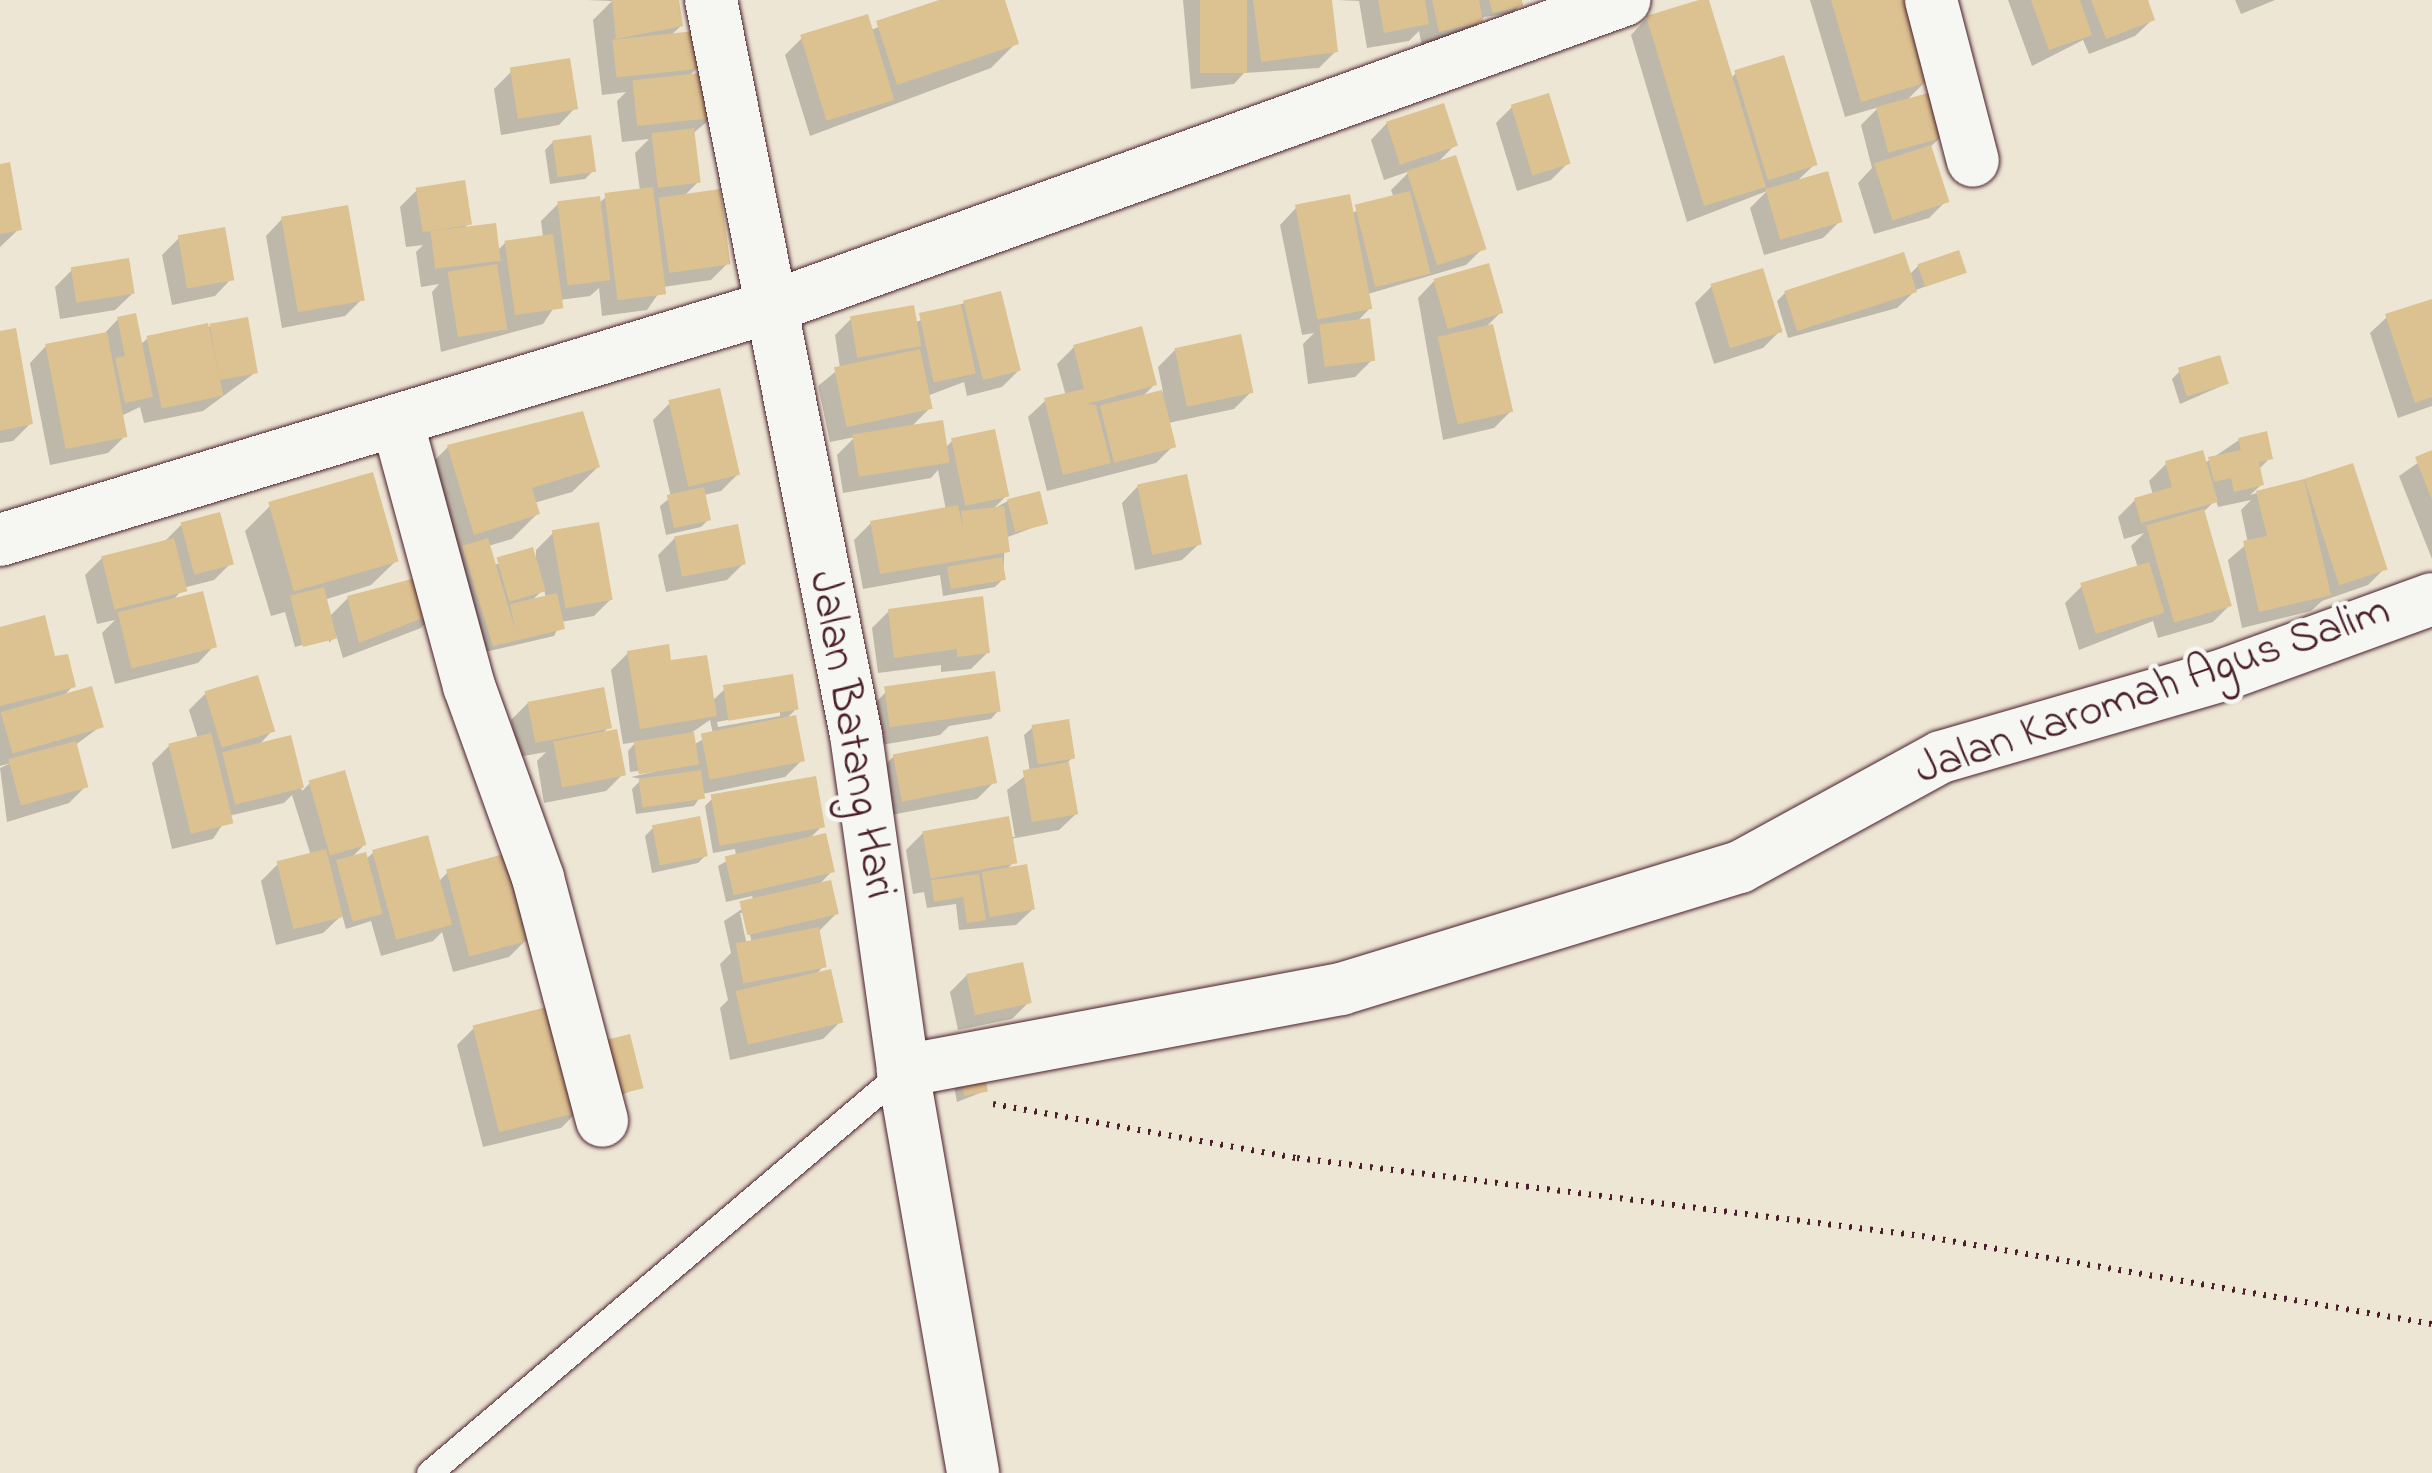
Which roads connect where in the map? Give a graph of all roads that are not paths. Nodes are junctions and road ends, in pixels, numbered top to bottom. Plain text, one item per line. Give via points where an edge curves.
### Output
1 (712, 0) edge
2 (1624, 0) edge
3 (1931, 0) edge
4 (1974, 161) dead end
5 (771, 307) junction
6 (397, 421) junction
7 (0, 540) edge
8 (2432, 599) edge
9 (903, 1071) junction
10 (602, 1122) dead end
11 (430, 1473) edge
12 (974, 1473) edge

1 - 5 street, Jalan Batang Hari
2 - 5 street
3 - 4 street
5 - 6 street
5 - 9 street, Jalan Batang Hari via 856,735
6 - 7 street
6 - 10 street via 469,686 538,878
8 - 9 street, Jalan Karomah Agus Salim via 2226,674 1940,757 1721,872 1342,989
9 - 11 lane
9 - 12 street, Jalan Batang Hari

